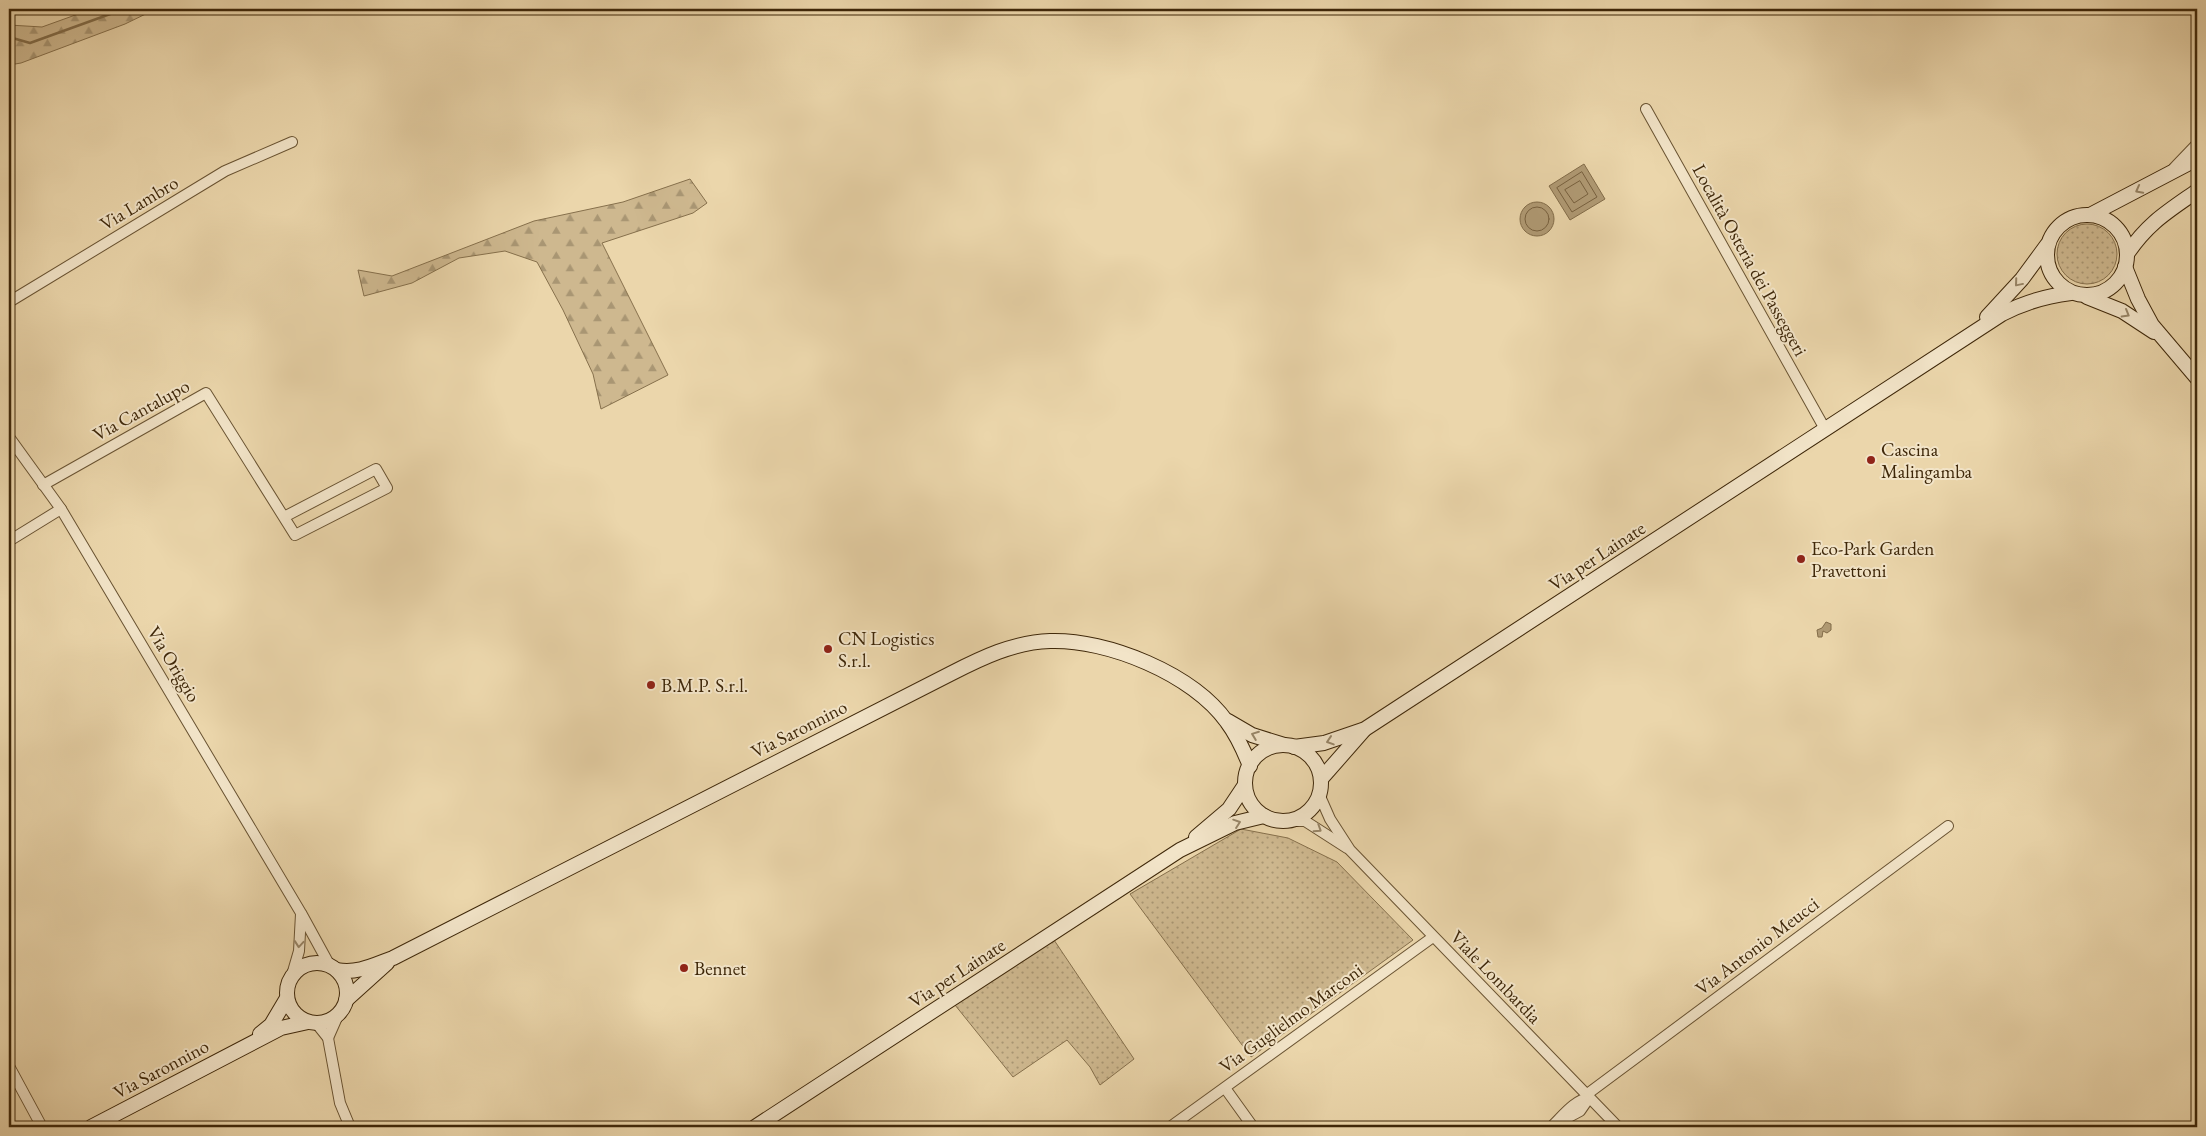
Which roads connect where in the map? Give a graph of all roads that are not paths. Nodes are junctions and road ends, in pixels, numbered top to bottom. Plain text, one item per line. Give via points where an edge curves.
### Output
1 (1646, 109) dead end
2 (292, 142) dead end
3 (2197, 144) edge
4 (2197, 159) edge
5 (2169, 174) junction
6 (2197, 191) edge
7 (2090, 215) junction
8 (2048, 244) junction
9 (2126, 261) junction
10 (2078, 294) junction
11 (9, 302) edge
12 (1970, 334) junction
13 (2163, 340) junction
14 (2197, 378) edge
15 (1825, 429) junction
16 (9, 437) edge
17 (43, 485) junction
18 (61, 509) junction
19 (284, 517) junction
20 (9, 541) edge
21 (1227, 721) junction
22 (1364, 729) junction
23 (1289, 746) junction
24 (1250, 766) junction
25 (1321, 779) junction
26 (1245, 786) junction
27 (1319, 794) junction
28 (1264, 816) junction
29 (1284, 821) junction
30 (1948, 826) dead end
31 (1180, 850) junction
32 (1350, 850) junction
33 (302, 913) junction
34 (1433, 938) junction
35 (393, 958) junction
36 (334, 968) junction
37 (292, 975) junction
38 (287, 998) junction
39 (346, 1000) junction
40 (339, 1013) junction
41 (312, 1022) junction
42 (328, 1038) junction
43 (248, 1045) junction
44 (9, 1066) edge
45 (1225, 1088) junction
46 (1588, 1096) junction
47 (42, 1127) edge
48 (91, 1127) edge
49 (350, 1127) edge
50 (755, 1127) edge
51 (1170, 1127) edge
52 (1253, 1127) edge
53 (1551, 1127) edge
54 (1618, 1127) edge

1 - 15 street, Località Osteria dei Passeggeri
2 - 11 street, Via Lambro via 225,170
3 - 5 street
4 - 5 main road
5 -> 7 main road
6 - 9 main road via 2141,233
7 - 8 main road via 2076,216 2063,222
7 - 9 main road via 2112,223 2122,237
8 - 10 main road via 2046,256 2053,278 2061,287
8 -> 12 main road via 2006,298
9 - 10 main road via 2119,279 2110,288 2098,294
9 - 13 main road via 2143,310
10 - 12 main road via 2048,296 2022,303
10 -> 13 main road via 2122,311
12 - 15 main road, Via per Lainate
13 - 14 main road
15 - 22 main road, Via per Lainate
16 - 17 street, Via Origgio
17 - 18 street, Via Origgio
17 - 19 street, Via Cantalupo via 206,393
18 - 20 street
18 - 33 street, Via Origgio
19 - 19 street, Via Cantalupo via 295,535 387,488 376,469
23 -> 21 main road, Via Saronnino via 1252,735
21 - 24 main road, Via Saronnino
21 - 35 main road, Via Saronnino via 1186,684 1156,666 1117,651 1049,640 999,650
22 -> 23 main road, Via per Lainate via 1324,743
22 - 25 main road, Via per Lainate
23 - 24 main road via 1264,750
23 - 25 main road via 1312,759
24 - 26 main road
25 - 27 main road
26 - 28 main road via 1254,808
26 - 31 main road, Via per Lainate via 1229,809
27 - 29 main road via 1306,814
27 - 32 street, Viale Lombardia
28 - 29 main road
31 -> 28 main road, Via per Lainate via 1235,823
29 -> 32 street, Viale Lombardia via 1305,821
30 - 46 street, Via Antonio Meucci
31 - 50 main road, Via per Lainate
32 - 34 street, Viale Lombardia
33 - 36 street, Via Origgio
33 -> 37 street via 299,951
34 - 45 street, Via Guglielmo Marconi
34 - 46 street, Viale Lombardia
35 - 36 main road, Via Saronnino via 361,970 349,972
35 - 39 main road, Via Saronnino
36 - 37 main road via 320,963 306,964
36 - 39 main road via 343,978
37 - 38 main road via 287,986
38 - 41 main road via 294,1012
38 - 43 main road, Via Saronnino via 271,1025
39 - 40 main road
40 - 41 main road via 326,1022
40 - 42 street
41 - 42 street
41 - 43 main road, Via Saronnino via 281,1028
42 - 49 street via 340,1102
43 - 48 main road, Via Saronnino
44 - 47 street
45 - 51 street, Via Guglielmo Marconi
45 - 52 street
46 - 53 street, Via Antonio Meucci via 1580,1111
46 - 54 street, Viale Lombardia

